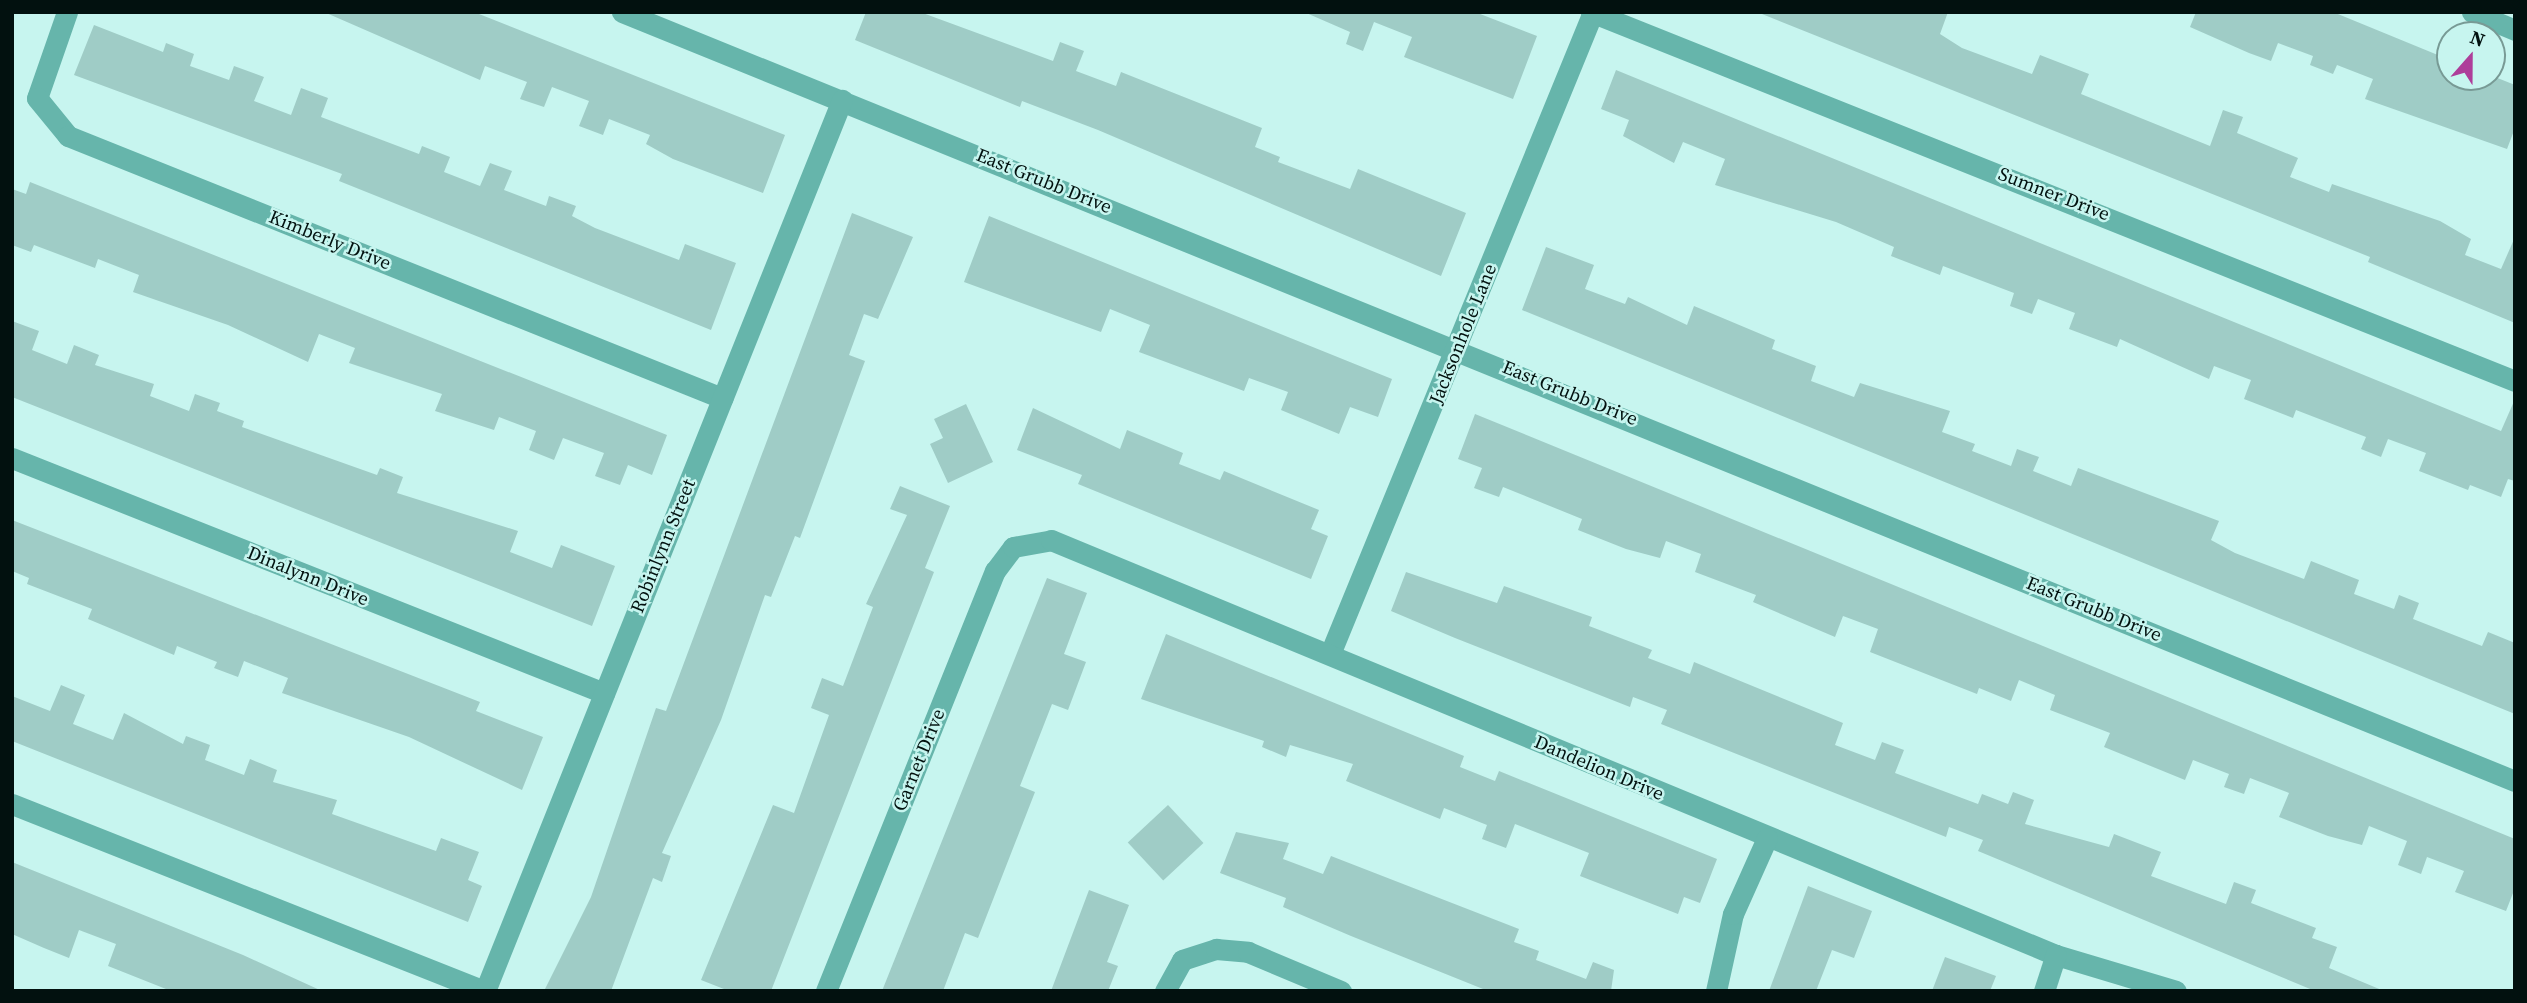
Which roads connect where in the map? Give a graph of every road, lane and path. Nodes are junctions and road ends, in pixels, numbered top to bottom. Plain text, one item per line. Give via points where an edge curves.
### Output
1 (67, 12) edge
2 (622, 12) edge
3 (1592, 12) edge
4 (2472, 12) edge
5 (671, 21) edge
6 (2515, 30) edge
7 (842, 100) junction
8 (1458, 347) junction
9 (2515, 381) edge
10 (722, 398) junction
11 (12, 458) edge
12 (1026, 541) joint
13 (1330, 654) junction
14 (604, 693) junction
15 (2515, 781) edge
16 (12, 804) edge
17 (1767, 838) junction
18 (2056, 955) junction
19 (484, 991) edge
20 (826, 991) edge
21 (1165, 991) edge
22 (1341, 991) edge
23 (1716, 991) edge
24 (2045, 991) edge
25 (2176, 991) edge

1 - 10 street, Kimberly Drive via 37,98 68,136
2 - 5 street, East Grubb Drive
3 - 8 street, Jacksonhole Lane
3 - 9 street, Sumner Drive
4 - 6 street
5 - 7 street, East Grubb Drive
7 - 8 street, East Grubb Drive
7 - 10 street, Robinlynn Street
8 - 13 street, Jacksonhole Lane
8 - 15 street, East Grubb Drive
10 - 14 street, Robinlynn Street
11 - 14 street, Dinalynn Drive
12 - 13 street, Dandelion Drive via 1063,543
12 - 20 street, Garnet Drive via 995,571
13 - 17 street, Dandelion Drive
14 - 19 street, Robinlynn Street
16 - 19 street
17 - 18 street, Dandelion Drive
17 - 23 street via 1733,914
18 - 24 street
18 - 25 street, Dandelion Drive
21 - 22 street via 1182,960 1230,949

